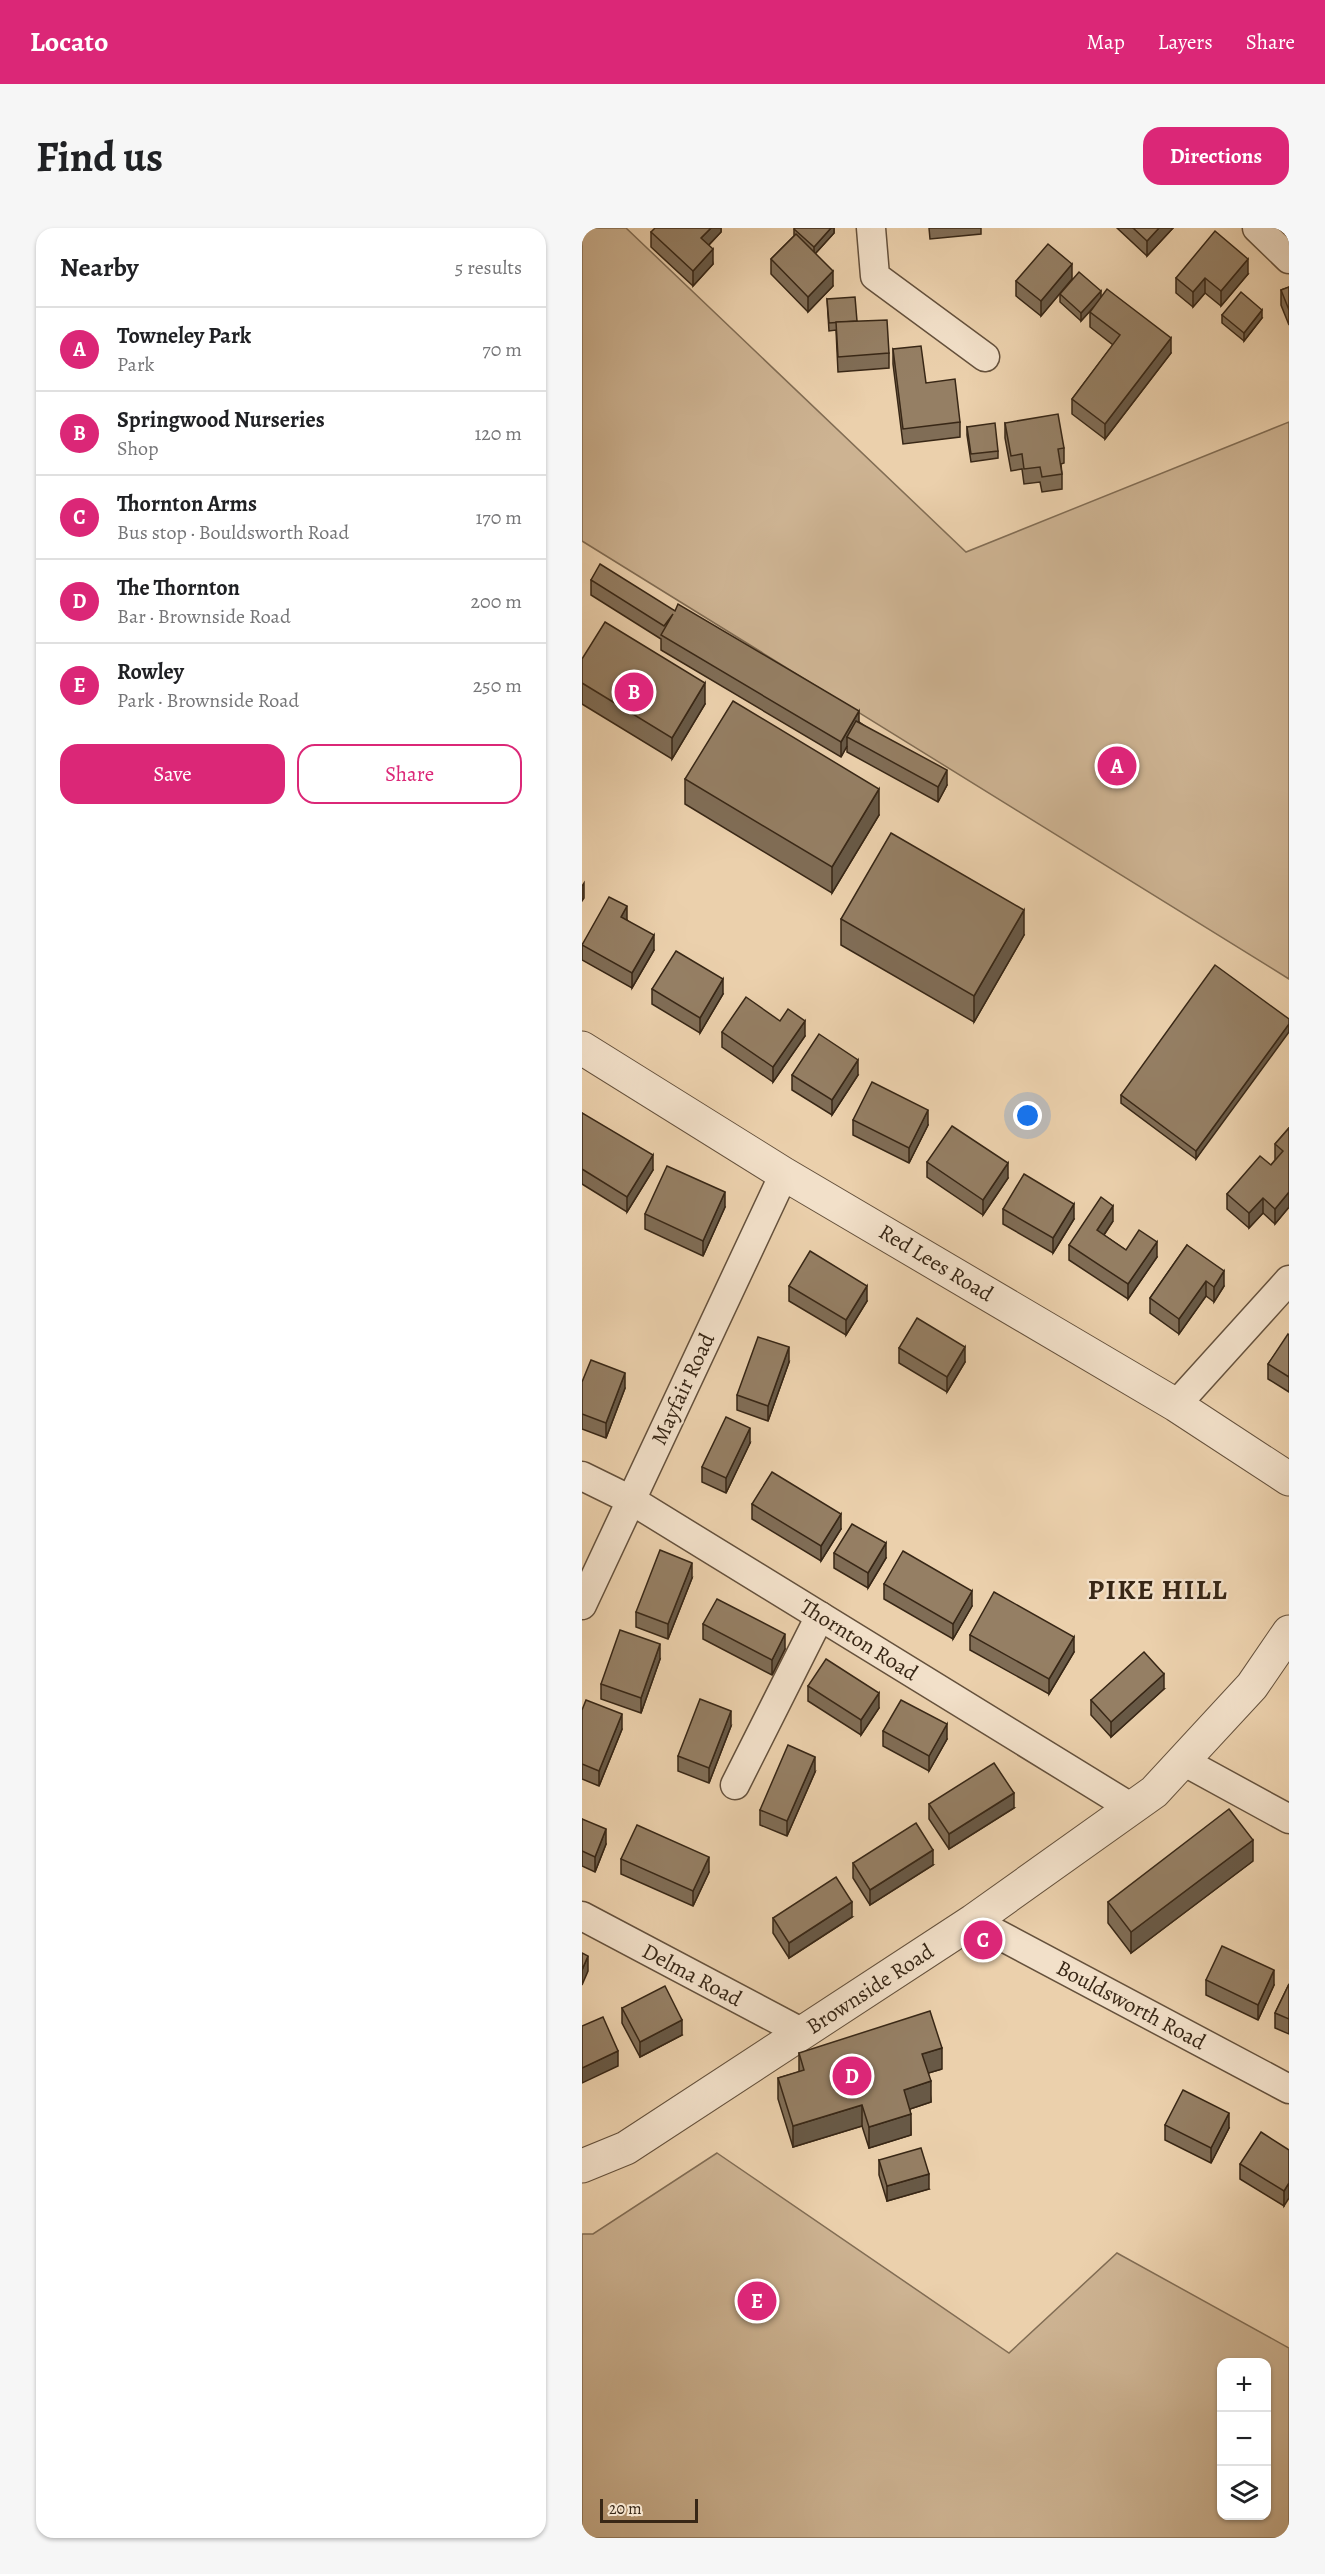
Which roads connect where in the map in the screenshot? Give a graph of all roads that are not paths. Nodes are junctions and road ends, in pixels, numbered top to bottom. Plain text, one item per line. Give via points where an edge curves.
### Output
1 (871, 228) edge
2 (1257, 228) edge
3 (1289, 260) edge
4 (985, 357) dead end
5 (582, 1048) edge
6 (784, 1174) junction
7 (1289, 1280) edge
8 (1176, 1405) junction
9 (582, 1476) edge
10 (1289, 1479) edge
11 (631, 1500) junction
12 (582, 1605) edge
13 (820, 1616) junction
14 (1289, 1632) edge
15 (1183, 1761) junction
16 (735, 1785) dead end
17 (1132, 1808) junction
18 (1289, 1819) edge
19 (582, 1916) edge
20 (974, 1921) junction
21 (803, 2033) junction
22 (1289, 2089) edge
23 (582, 2166) edge

1 - 4 street via 875,276
2 - 3 street
5 - 6 street, Red Lees Road
6 - 8 street, Red Lees Road
6 - 11 street, Mayfair Road
7 - 8 street
8 - 10 street, Red Lees Road
9 - 11 street, Thornton Road
11 - 12 street, Mayfair Road
11 - 13 street, Thornton Road
13 - 16 street
13 - 17 street, Thornton Road
14 - 15 street, Brownside Road via 1252,1686
15 - 17 street, Brownside Road via 1154,1792
15 - 18 street
17 - 20 street, Brownside Road
19 - 21 street, Delma Road
20 - 21 street, Brownside Road
20 - 22 street, Bouldsworth Road
21 - 23 street, Brownside Road via 626,2148

